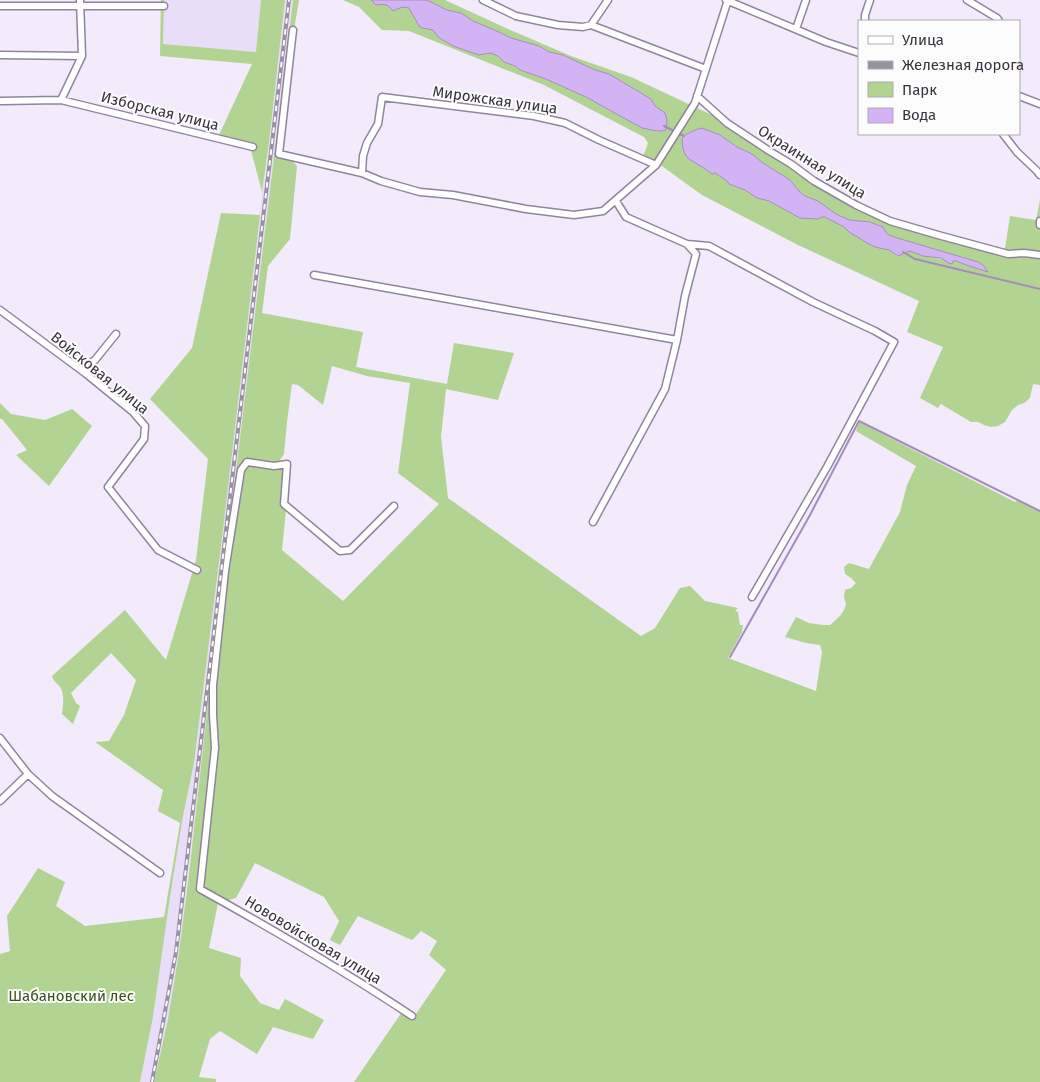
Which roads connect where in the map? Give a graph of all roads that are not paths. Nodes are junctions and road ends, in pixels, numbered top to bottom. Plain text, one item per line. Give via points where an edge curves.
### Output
1 (483, 0) edge
2 (608, 0) edge
3 (727, 0) edge
4 (806, 0) edge
5 (870, 0) edge
6 (967, 0) edge
7 (26, 3) edge
8 (80, 3) edge
9 (132, 3) edge
10 (0, 6) edge
11 (164, 6) dead end
12 (865, 20) edge
13 (998, 20) edge
14 (591, 25) junction
15 (796, 29) junction
16 (292, 30) dead end
17 (858, 52) edge
18 (0, 55) edge
19 (82, 56) junction
20 (706, 69) junction
21 (697, 96) junction
22 (1020, 96) edge
23 (61, 100) junction
24 (0, 101) edge
25 (1040, 104) edge
26 (1004, 135) edge
27 (253, 147) dead end
28 (656, 165) junction
29 (362, 174) junction
30 (1040, 175) edge
31 (616, 201) junction
32 (687, 244) junction
33 (1040, 255) edge
34 (314, 275) dead end
35 (0, 310) edge
36 (116, 334) dead end
37 (677, 340) junction
38 (85, 373) junction
39 (394, 506) dead end
40 (593, 522) dead end
41 (196, 570) dead end
42 (752, 597) dead end
43 (0, 738) edge
44 (28, 774) junction
45 (0, 801) edge
46 (160, 873) dead end
47 (412, 1016) dead end

1 - 14 street via 516,16 558,25
2 - 14 street
3 - 15 street
3 - 20 street
4 - 15 street
5 - 12 street
6 - 13 street
7 - 8 street
7 - 10 street
8 - 9 street
8 - 19 street
9 - 11 street
14 - 20 street
15 - 17 street
16 - 29 street via 279,154
18 - 19 street
19 - 23 street
20 - 21 street
21 - 28 street
21 - 33 street, Окраинная улица via 727,123 856,205 938,235 1008,254
22 - 25 street
23 - 24 street, Изборская улица
23 - 27 street, Изборская улица
26 - 30 street
28 - 29 street, Мирожская улица via 565,123 508,112 382,97 378,124 363,156
28 - 31 street
29 - 31 street via 420,192 574,215 603,211
31 - 32 street via 626,218
32 - 37 street via 696,254
32 - 42 street via 709,246 894,342
34 - 37 street
35 - 38 street, Войсковая улица
36 - 38 street
37 - 40 street via 665,389
38 - 41 street, Войсковая улица via 133,412 145,426 144,439 108,488 158,550
39 - 47 street, Нововойсковая улица via 350,550 340,551 284,504 286,464 274,466 246,462 241,470 225,571 213,685 216,748 200,889 312,952
43 - 44 street
44 - 45 street
44 - 46 street via 52,796

